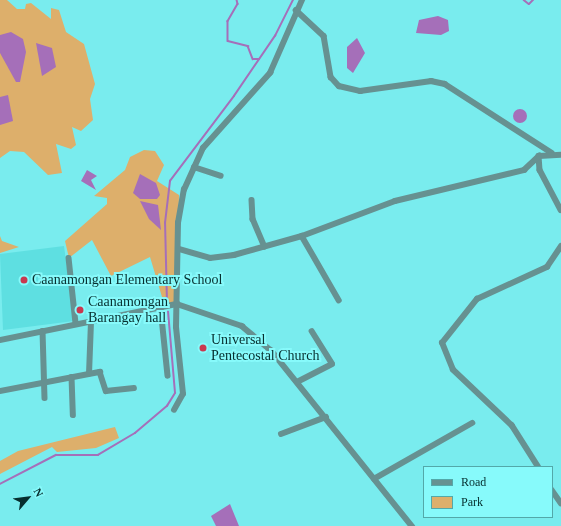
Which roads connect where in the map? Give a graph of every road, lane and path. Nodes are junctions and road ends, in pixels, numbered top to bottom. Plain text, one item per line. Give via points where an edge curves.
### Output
1 (302, 0) edge
2 (296, 10) junction
3 (553, 154) junction
4 (539, 156) junction
5 (561, 156) edge
6 (194, 167) junction
7 (221, 176) dead end
8 (252, 200) dead end
9 (561, 210) edge
10 (302, 236) junction
11 (561, 246) edge
12 (265, 247) junction
13 (178, 249) junction
14 (69, 258) dead end
15 (339, 300) dead end
16 (177, 304) junction
17 (161, 308) junction
18 (91, 322) junction
19 (76, 324) junction
20 (43, 331) junction
21 (312, 332) dead end
22 (0, 340) edge
23 (89, 374) junction
24 (168, 376) dead end
25 (72, 377) junction
26 (45, 381) junction
27 (297, 382) junction
28 (134, 388) dead end
29 (0, 391) edge
30 (45, 398) dead end
31 (174, 410) dead end
32 (73, 415) dead end
33 (326, 417) junction
34 (472, 423) dead end
35 (281, 434) dead end
36 (537, 466) edge
37 (374, 479) junction
38 (553, 491) edge
39 (561, 503) edge
40 (412, 526) edge

1 - 2 street
2 - 3 street via 324,36 331,77 338,86 360,91 431,81 446,84
2 - 6 street via 270,73 203,148
3 - 4 street
3 - 5 street
4 - 9 street via 540,170
4 - 10 street via 524,170 395,201
6 - 7 street
6 - 13 street via 180,205
8 - 12 street via 252,219
10 - 12 street
10 - 15 street
11 - 36 street via 547,267 477,299 442,343 453,370 512,426
12 - 13 street via 218,258
13 - 16 street
14 - 19 street
16 - 17 street
16 - 27 street via 204,311 249,331 271,350
16 - 31 street via 184,385 180,404
17 - 18 street
17 - 24 street
18 - 19 street
18 - 23 street
19 - 20 street
20 - 22 street
20 - 26 street
21 - 27 street via 332,364
23 - 25 street
23 - 28 street via 101,372 106,392
25 - 26 street
25 - 32 street
26 - 29 street
26 - 30 street
27 - 33 street
33 - 35 street
33 - 37 street
34 - 37 street
37 - 40 street
38 - 39 street

